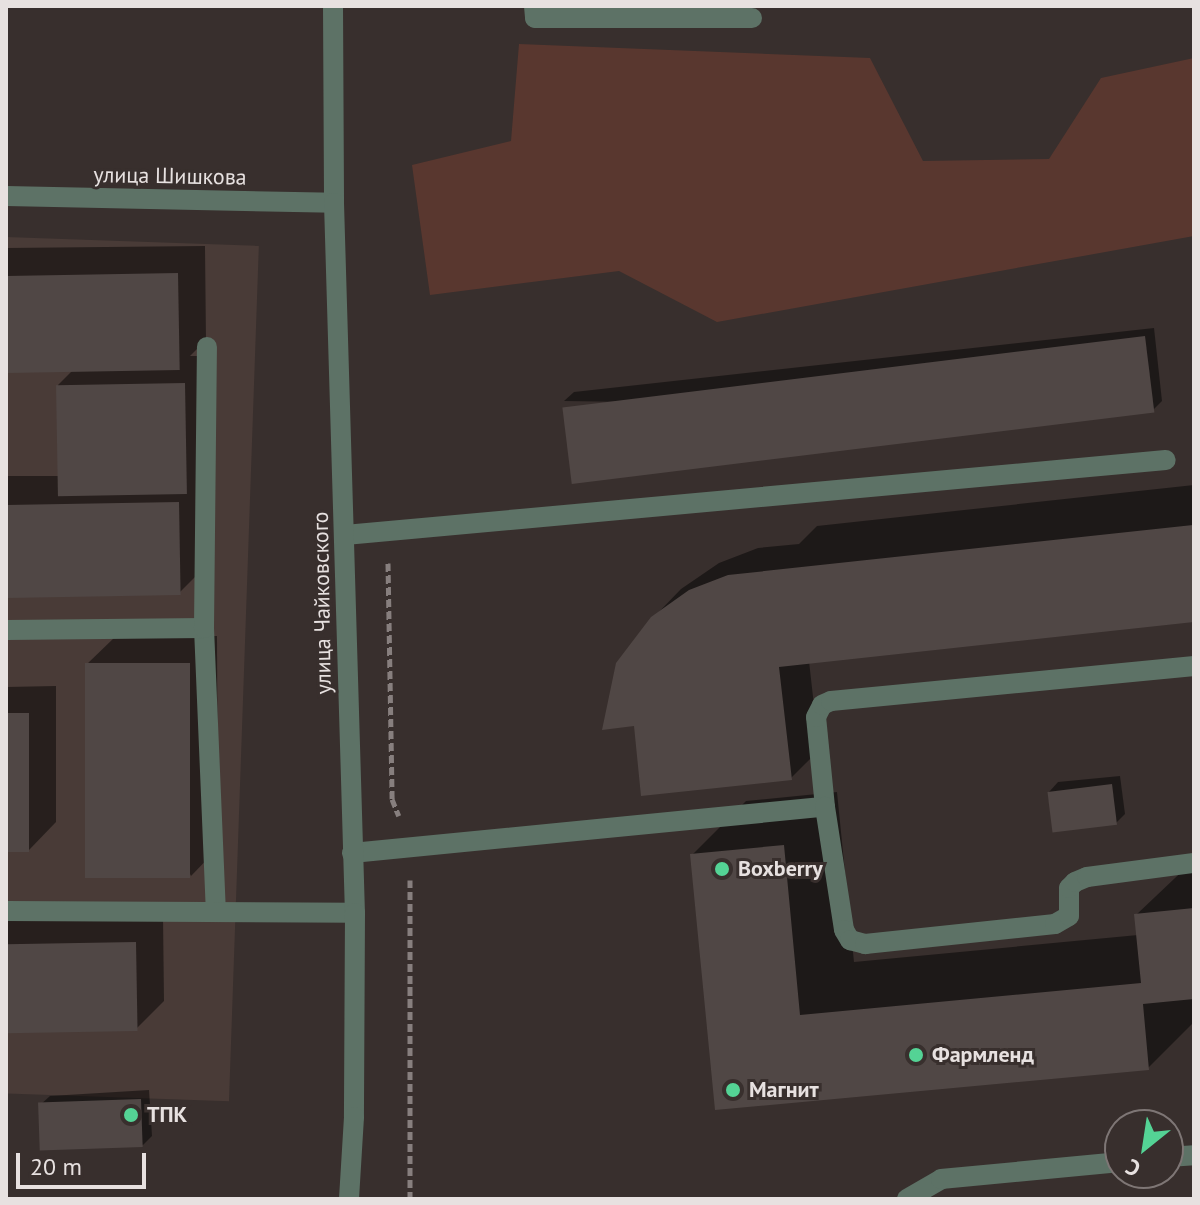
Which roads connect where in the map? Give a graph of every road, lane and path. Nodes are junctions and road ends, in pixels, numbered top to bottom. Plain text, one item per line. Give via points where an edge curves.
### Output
1 (333, 6) edge
2 (534, 6) edge
3 (752, 18) dead end
4 (6, 196) edge
5 (334, 203) junction
6 (207, 347) dead end
7 (1166, 460) dead end
8 (345, 535) junction
9 (204, 628) junction
10 (6, 630) edge
11 (1194, 666) edge
12 (825, 807) junction
13 (352, 853) junction
14 (1194, 863) edge
15 (6, 911) edge
16 (216, 911) junction
17 (355, 913) junction
18 (1104, 1164) edge
19 (349, 1199) edge
20 (907, 1199) edge

1 - 5 street, улица Чайковского
2 - 3 street via 535,18
4 - 5 street, улица Шишкова
5 - 8 street, улица Чайковского
6 - 9 street
7 - 8 street
8 - 13 street, улица Чайковского
9 - 10 street
9 - 16 street
11 - 12 street via 831,701 816,717
12 - 13 street
12 - 14 street via 844,930 858,944 1055,924 1069,916 1069,888 1075,882
13 - 17 street, улица Чайковского
15 - 16 street
16 - 17 street
17 - 19 street, улица Чайковского
18 - 20 street via 941,1179

